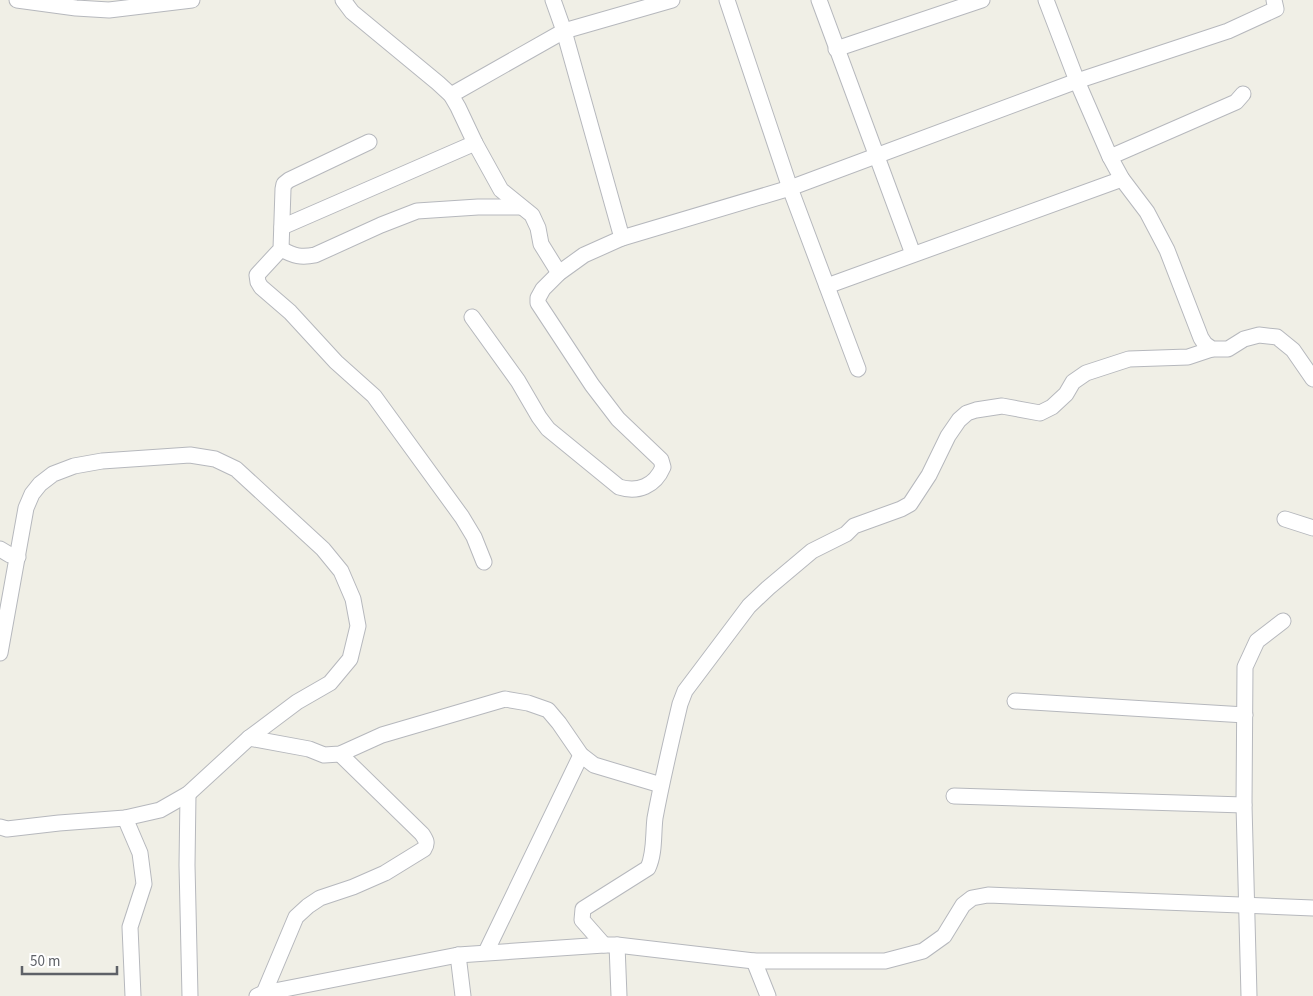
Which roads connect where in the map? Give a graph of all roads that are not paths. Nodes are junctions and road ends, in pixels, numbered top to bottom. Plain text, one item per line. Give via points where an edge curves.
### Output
1 (17, 0) edge
2 (94, 0) edge
3 (192, 0) edge
4 (343, 0) edge
5 (553, 0) edge
6 (672, 0) edge
7 (727, 0) edge
8 (819, 0) edge
9 (982, 0) edge
10 (1046, 0) edge
11 (1274, 0) edge
12 (109, 10) junction
13 (564, 31) junction
14 (836, 49) junction
15 (1077, 81) junction
16 (1243, 94) dead end
17 (451, 95) junction
18 (369, 142) dead end
19 (475, 143) junction
20 (876, 157) junction
21 (1110, 157) junction
22 (1122, 179) junction
23 (790, 188) junction
24 (520, 207) junction
25 (282, 227) junction
26 (622, 238) junction
27 (281, 249) junction
28 (913, 254) junction
29 (559, 273) junction
30 (827, 286) junction
31 (472, 318) dead end
32 (1212, 349) junction
33 (858, 369) dead end
34 (1313, 379) edge
35 (1285, 519) dead end
36 (1313, 528) edge
37 (0, 548) edge
38 (18, 557) junction
39 (484, 562) dead end
40 (1283, 621) dead end
41 (0, 653) edge
42 (1015, 702) dead end
43 (1245, 716) junction
44 (249, 738) junction
45 (340, 754) junction
46 (581, 755) junction
47 (661, 785) junction
48 (188, 794) junction
49 (954, 796) dead end
50 (1244, 805) junction
51 (125, 818) junction
52 (0, 827) edge
53 (1248, 906) junction
54 (1313, 908) edge
55 (611, 945) junction
56 (486, 952) junction
57 (458, 955) junction
58 (754, 961) junction
59 (260, 994) edge
60 (134, 996) edge
61 (190, 996) edge
62 (463, 996) edge
63 (619, 996) edge
64 (768, 996) edge
65 (1250, 996) edge

1 - 12 street
2 - 12 street
3 - 12 street
4 - 17 street via 352,12
5 - 13 street
6 - 13 street
7 - 23 street
8 - 14 street
9 - 14 street
10 - 15 street
11 - 15 street via 1276,9 1228,31
13 - 17 street
13 - 26 street
14 - 20 street
15 - 20 street
15 - 21 street
16 - 21 street via 1236,102
17 - 19 street
18 - 25 street via 284,184
19 - 24 street via 501,190
19 - 25 street
20 - 23 street
20 - 28 street
21 - 22 street
22 - 28 street
22 - 32 street via 1147,212 1167,250 1201,338
23 - 26 street
23 - 30 street
24 - 27 street via 417,211 315,255 294,256
24 - 29 street via 532,215 541,244
25 - 27 street
26 - 29 street via 584,255
27 - 39 street via 257,275 261,287 374,396 462,517
28 - 30 street
29 - 31 street via 543,290 538,303 618,419 661,460 660,475 649,485 634,489 618,487 548,429 518,380
30 - 33 street
32 - 34 street via 1228,349 1244,339 1259,335 1277,337 1294,350
32 - 47 street via 1188,357 1129,359 1093,370 1073,382 1066,394 1040,413 1002,406 967,413 948,436 910,504 854,526 846,534 812,551 750,606 686,691
35 - 36 street
37 - 38 street
38 - 41 street
38 - 44 street via 29,501 40,484 54,474 102,461 190,455 214,459 236,469 323,549 341,571 353,599 358,626 350,659 330,683 297,702
40 - 43 street via 1257,641 1245,667
42 - 43 street
43 - 50 street
44 - 45 street via 309,749 324,755
44 - 48 street
45 - 46 street via 382,734 505,699 528,702 548,710
45 - 59 street via 422,834 427,845 385,873 320,898 296,917
46 - 47 street via 594,765
46 - 56 street
47 - 55 street via 648,868 586,906 582,912 582,920
48 - 51 street via 160,810
48 - 61 street
49 - 50 street
50 - 53 street
51 - 52 street
51 - 60 street via 140,853 144,884 130,927
53 - 54 street
53 - 58 street via 988,895 972,898 963,905 944,936 923,951 885,961
53 - 65 street
55 - 56 street
55 - 58 street
55 - 63 street
56 - 57 street
57 - 59 street
57 - 62 street
58 - 64 street

